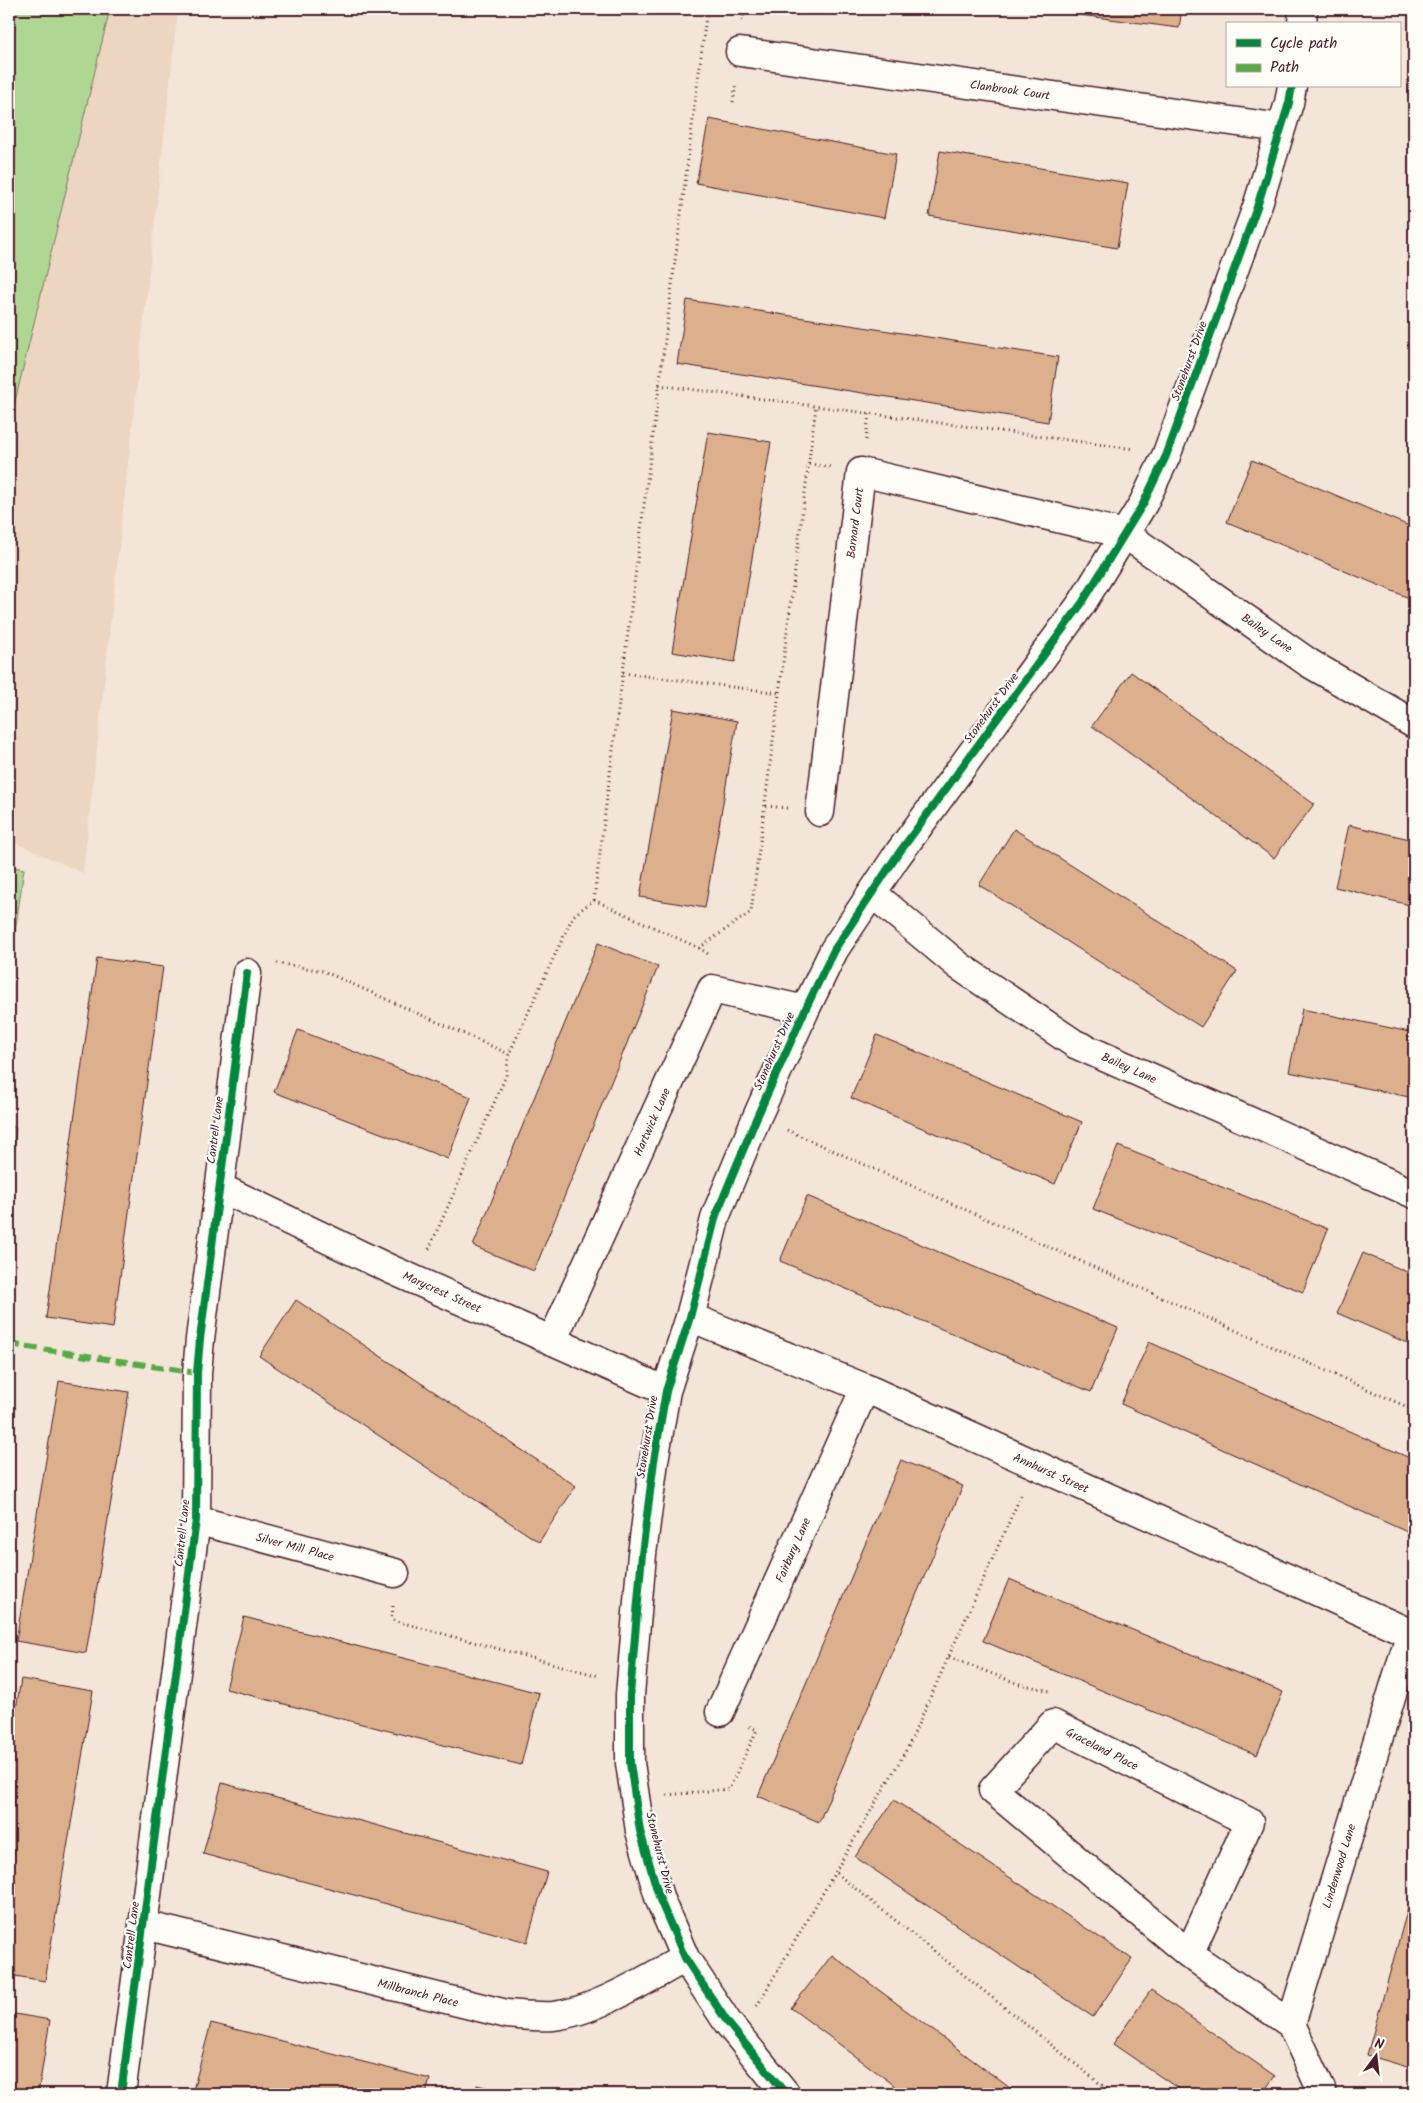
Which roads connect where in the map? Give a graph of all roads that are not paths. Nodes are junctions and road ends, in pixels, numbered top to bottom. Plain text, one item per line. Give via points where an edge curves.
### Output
1 (1303, 9) edge
2 (1302, 22) edge
3 (740, 52) dead end
4 (1291, 88) edge
5 (1281, 128) junction
6 (1124, 534) junction
7 (1414, 724) edge
8 (820, 812) dead end
9 (872, 892) junction
10 (258, 968) road end
11 (805, 1010) junction
12 (221, 1188) junction
13 (1414, 1194) edge
14 (690, 1317) junction
15 (552, 1341) junction
16 (865, 1388) junction
17 (666, 1391) junction
18 (196, 1520) junction
19 (395, 1573) dead end
20 (1412, 1635) edge
21 (720, 1712) dead end
22 (144, 1926) junction
23 (1189, 1954) junction
24 (686, 1958) junction
25 (1291, 2024) junction
26 (121, 2094) edge
27 (786, 2094) edge
28 (1321, 2094) edge

1 - 2 street
3 - 5 street, Clanbrook Court
4 - 5 street, Stonehurst Drive
5 - 6 street, Stonehurst Drive via 1257,206 1166,456 1143,504
6 - 7 street, Bailey Lane via 1309,663
6 - 8 street, Barnard Court via 861,472
6 - 9 street, Stonehurst Drive via 1082,602
9 - 11 street, Stonehurst Drive via 834,950
9 - 13 street, Bailey Lane via 959,966 1075,1044
10 - 12 street, Cantrell Lane via 224,1145
11 - 14 street, Stonehurst Drive via 716,1215
11 - 15 street, Hartwick Lane via 712,989
12 - 15 street, Marycrest Street via 390,1269
12 - 18 street, Cantrell Lane via 198,1365
14 - 16 street, Annhurst Street
14 - 17 street, Stonehurst Drive
15 - 17 street, Marycrest Street
16 - 20 street, Annhurst Street
16 - 21 street, Fairbury Lane
17 - 24 street, Stonehurst Drive via 642,1554 630,1695 630,1763 640,1831 660,1900
18 - 19 street, Silver Mill Place
18 - 22 street, Cantrell Lane
20 - 25 street, Lindenwood Lane
22 - 24 street, Millbranch Place via 506,2014 553,2016 591,2006
22 - 26 street, Cantrell Lane
23 - 23 street, Graceland Place via 993,1790 1053,1724 1249,1822
23 - 25 street, Graceland Place
24 - 27 street, Stonehurst Drive via 728,2023
25 - 28 street

